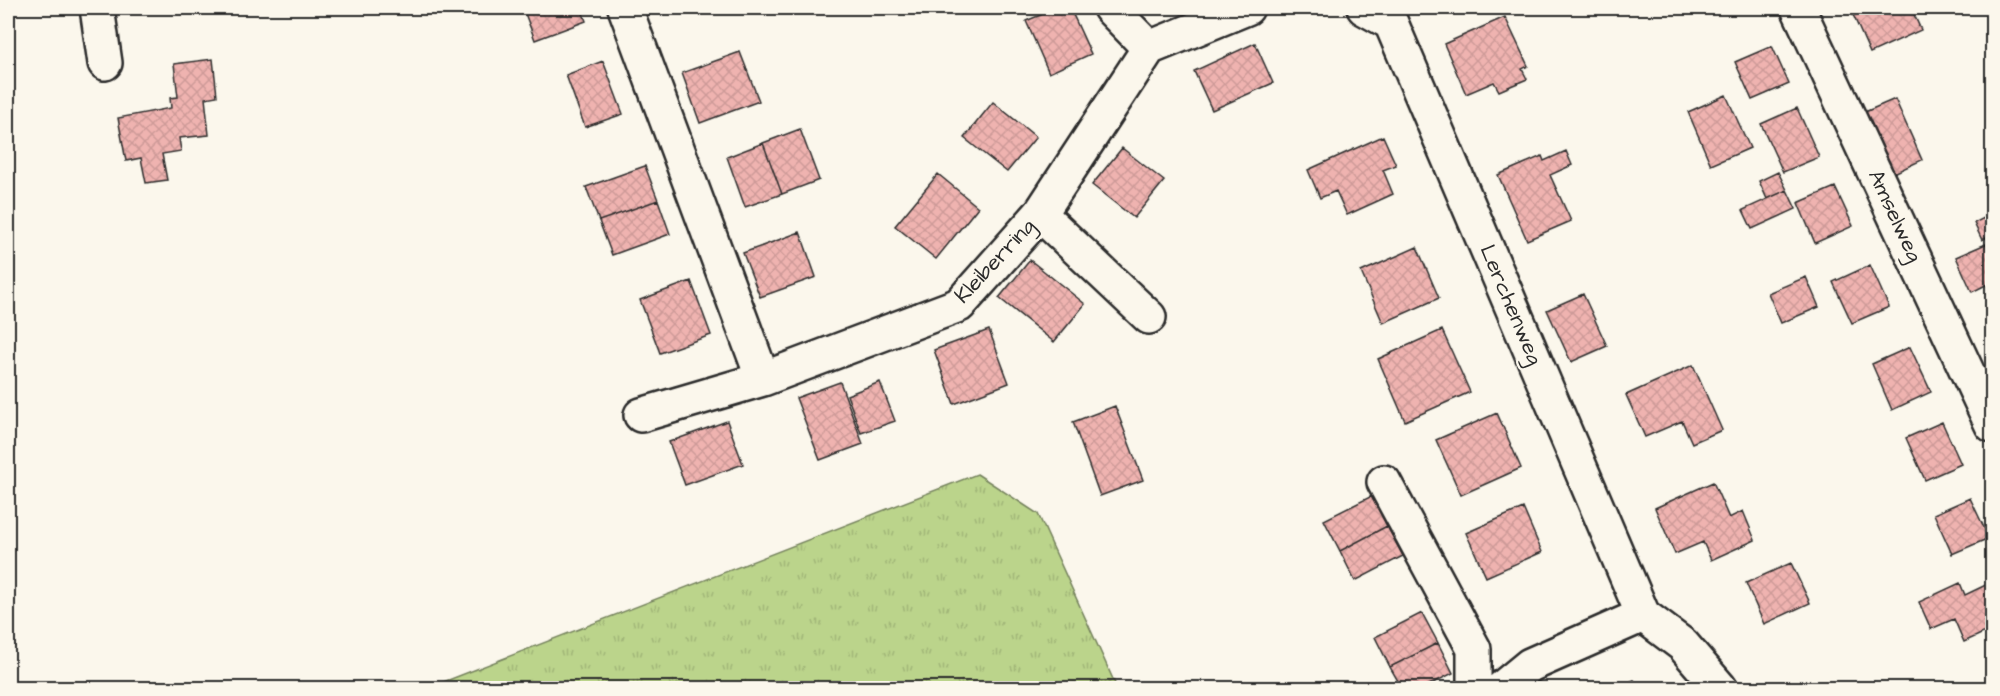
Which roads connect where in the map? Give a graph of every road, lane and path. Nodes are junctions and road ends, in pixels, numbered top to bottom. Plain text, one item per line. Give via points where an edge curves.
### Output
1 (97, 8) edge
2 (625, 8) edge
3 (1110, 8) edge
4 (1247, 8) edge
5 (1364, 8) edge
6 (1798, 8) edge
7 (1149, 48) junction
8 (105, 63) dead end
9 (1040, 214) junction
10 (1149, 317) dead end
11 (763, 379) junction
12 (641, 415) dead end
13 (1992, 425) edge
14 (1384, 482) dead end
15 (1643, 615) junction
16 (1474, 688) edge
17 (1502, 688) edge
18 (1720, 688) edge

1 - 8 street
2 - 11 street
3 - 7 street
4 - 7 street
5 - 15 street, Lerchenweg via 1391,23
6 - 13 street, Amselweg
7 - 9 street, Kleiberring
9 - 10 street
9 - 11 street, Kleiberring via 959,305
11 - 12 street, Kleiberring
14 - 16 street via 1474,649
15 - 17 street via 1530,665
15 - 18 street via 1683,645

